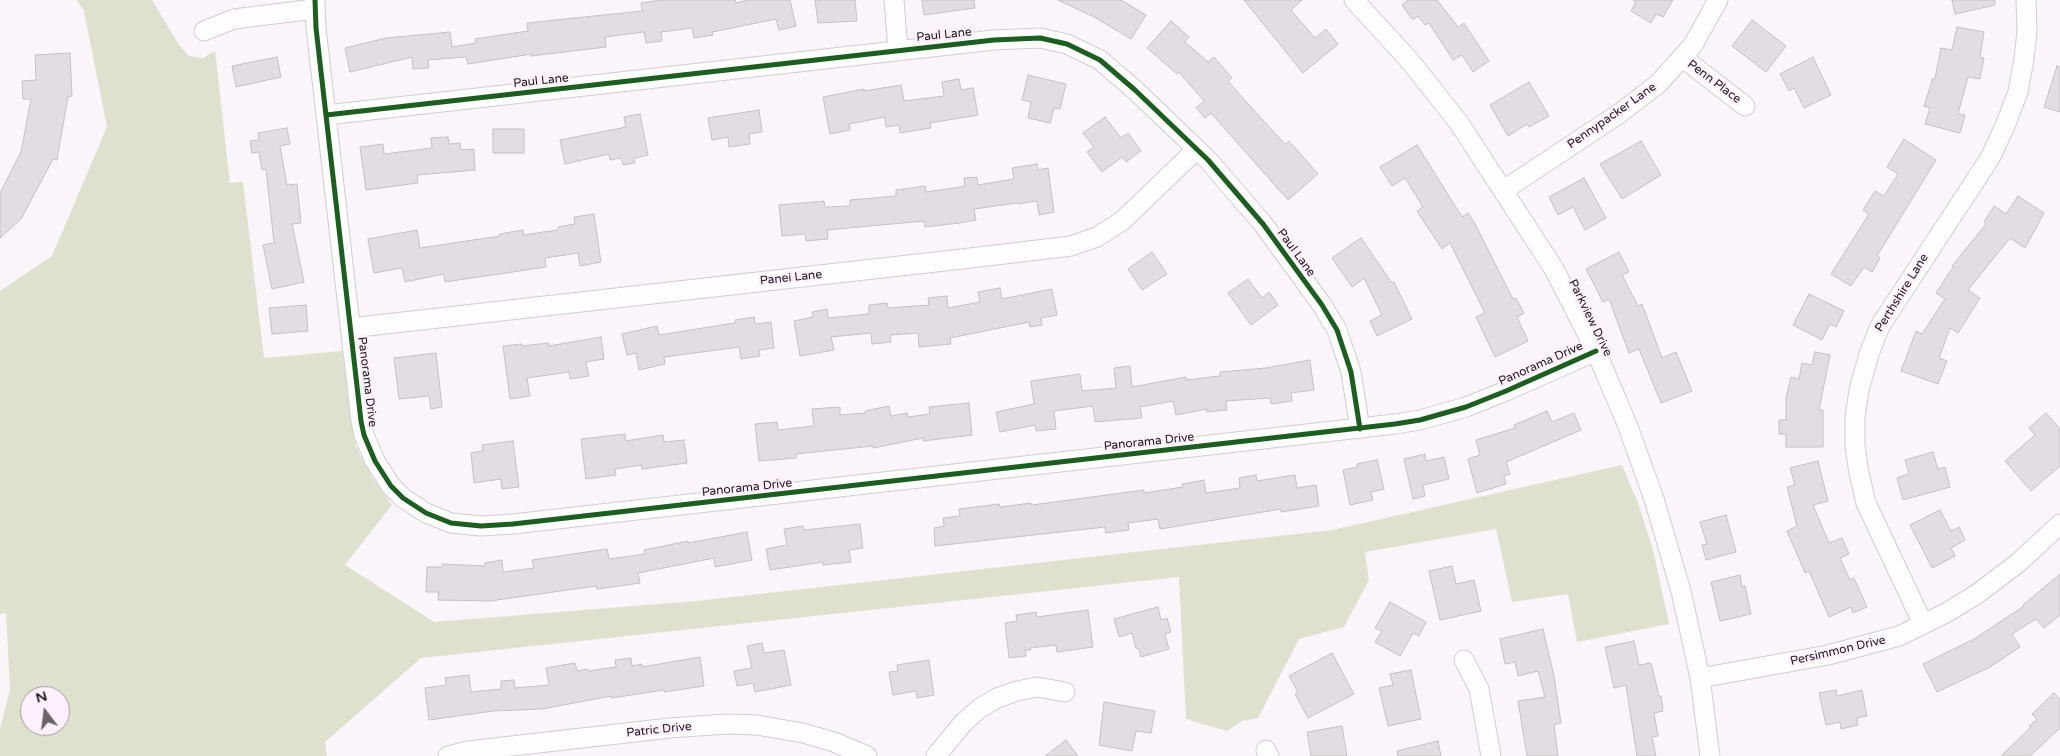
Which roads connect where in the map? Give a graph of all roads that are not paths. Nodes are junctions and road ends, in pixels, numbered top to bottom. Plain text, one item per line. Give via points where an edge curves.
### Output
1 (894, 0) edge
2 (1354, 0) edge
3 (1718, 0) edge
4 (2026, 0) edge
5 (315, 5) edge
6 (204, 32) dead end
7 (898, 50) junction
8 (1683, 58) junction
9 (1744, 106) dead end
10 (326, 116) junction
11 (1197, 149) junction
12 (1504, 190) junction
13 (350, 328) junction
14 (1596, 351) junction
15 (1360, 429) junction
16 (2060, 524) edge
17 (1923, 624) junction
18 (1464, 660) dead end
19 (1700, 678) junction
20 (1065, 692) dead end
21 (448, 756) edge
22 (867, 756) edge
23 (936, 756) edge
24 (1491, 756) edge
25 (1710, 756) edge

1 - 7 street
2 - 12 street, Parkview Drive via 1410,61 1459,123
3 - 8 street, Pennypacker Lane via 1702,32
4 - 17 street, Perthshire Lane via 2024,59 2018,92 2006,126 1990,158 1880,326 1868,354 1859,390 1855,446 1866,503
5 - 6 street via 242,17
5 - 10 street, Panorama Drive
7 - 10 street, Paul Lane
7 - 11 street, Paul Lane via 1010,38 1040,38 1068,44 1108,66
8 - 9 street, Penn Place
8 - 12 street, Pennypacker Lane via 1633,104
10 - 13 street, Panorama Drive
11 - 13 street, Panei Lane via 1122,222 1097,237 1071,246
11 - 15 street, Paul Lane via 1263,224 1331,319 1347,357
12 - 14 street, Parkview Drive via 1554,269
13 - 15 street, Panorama Drive via 361,421 375,461 391,486 415,506 439,519 464,525 513,524
14 - 15 street, Panorama Drive via 1466,407 1420,420
14 - 19 street, Parkview Drive via 1654,498 1681,591
16 - 17 street, Persimmon Drive via 1977,594
17 - 19 street, Persimmon Drive via 1899,636 1828,656
18 - 24 street via 1480,689
19 - 25 street, Parkview Drive
20 - 23 street via 1037,688 997,698 962,723
21 - 22 street, Patric Drive via 487,748 726,724 757,725 803,733

